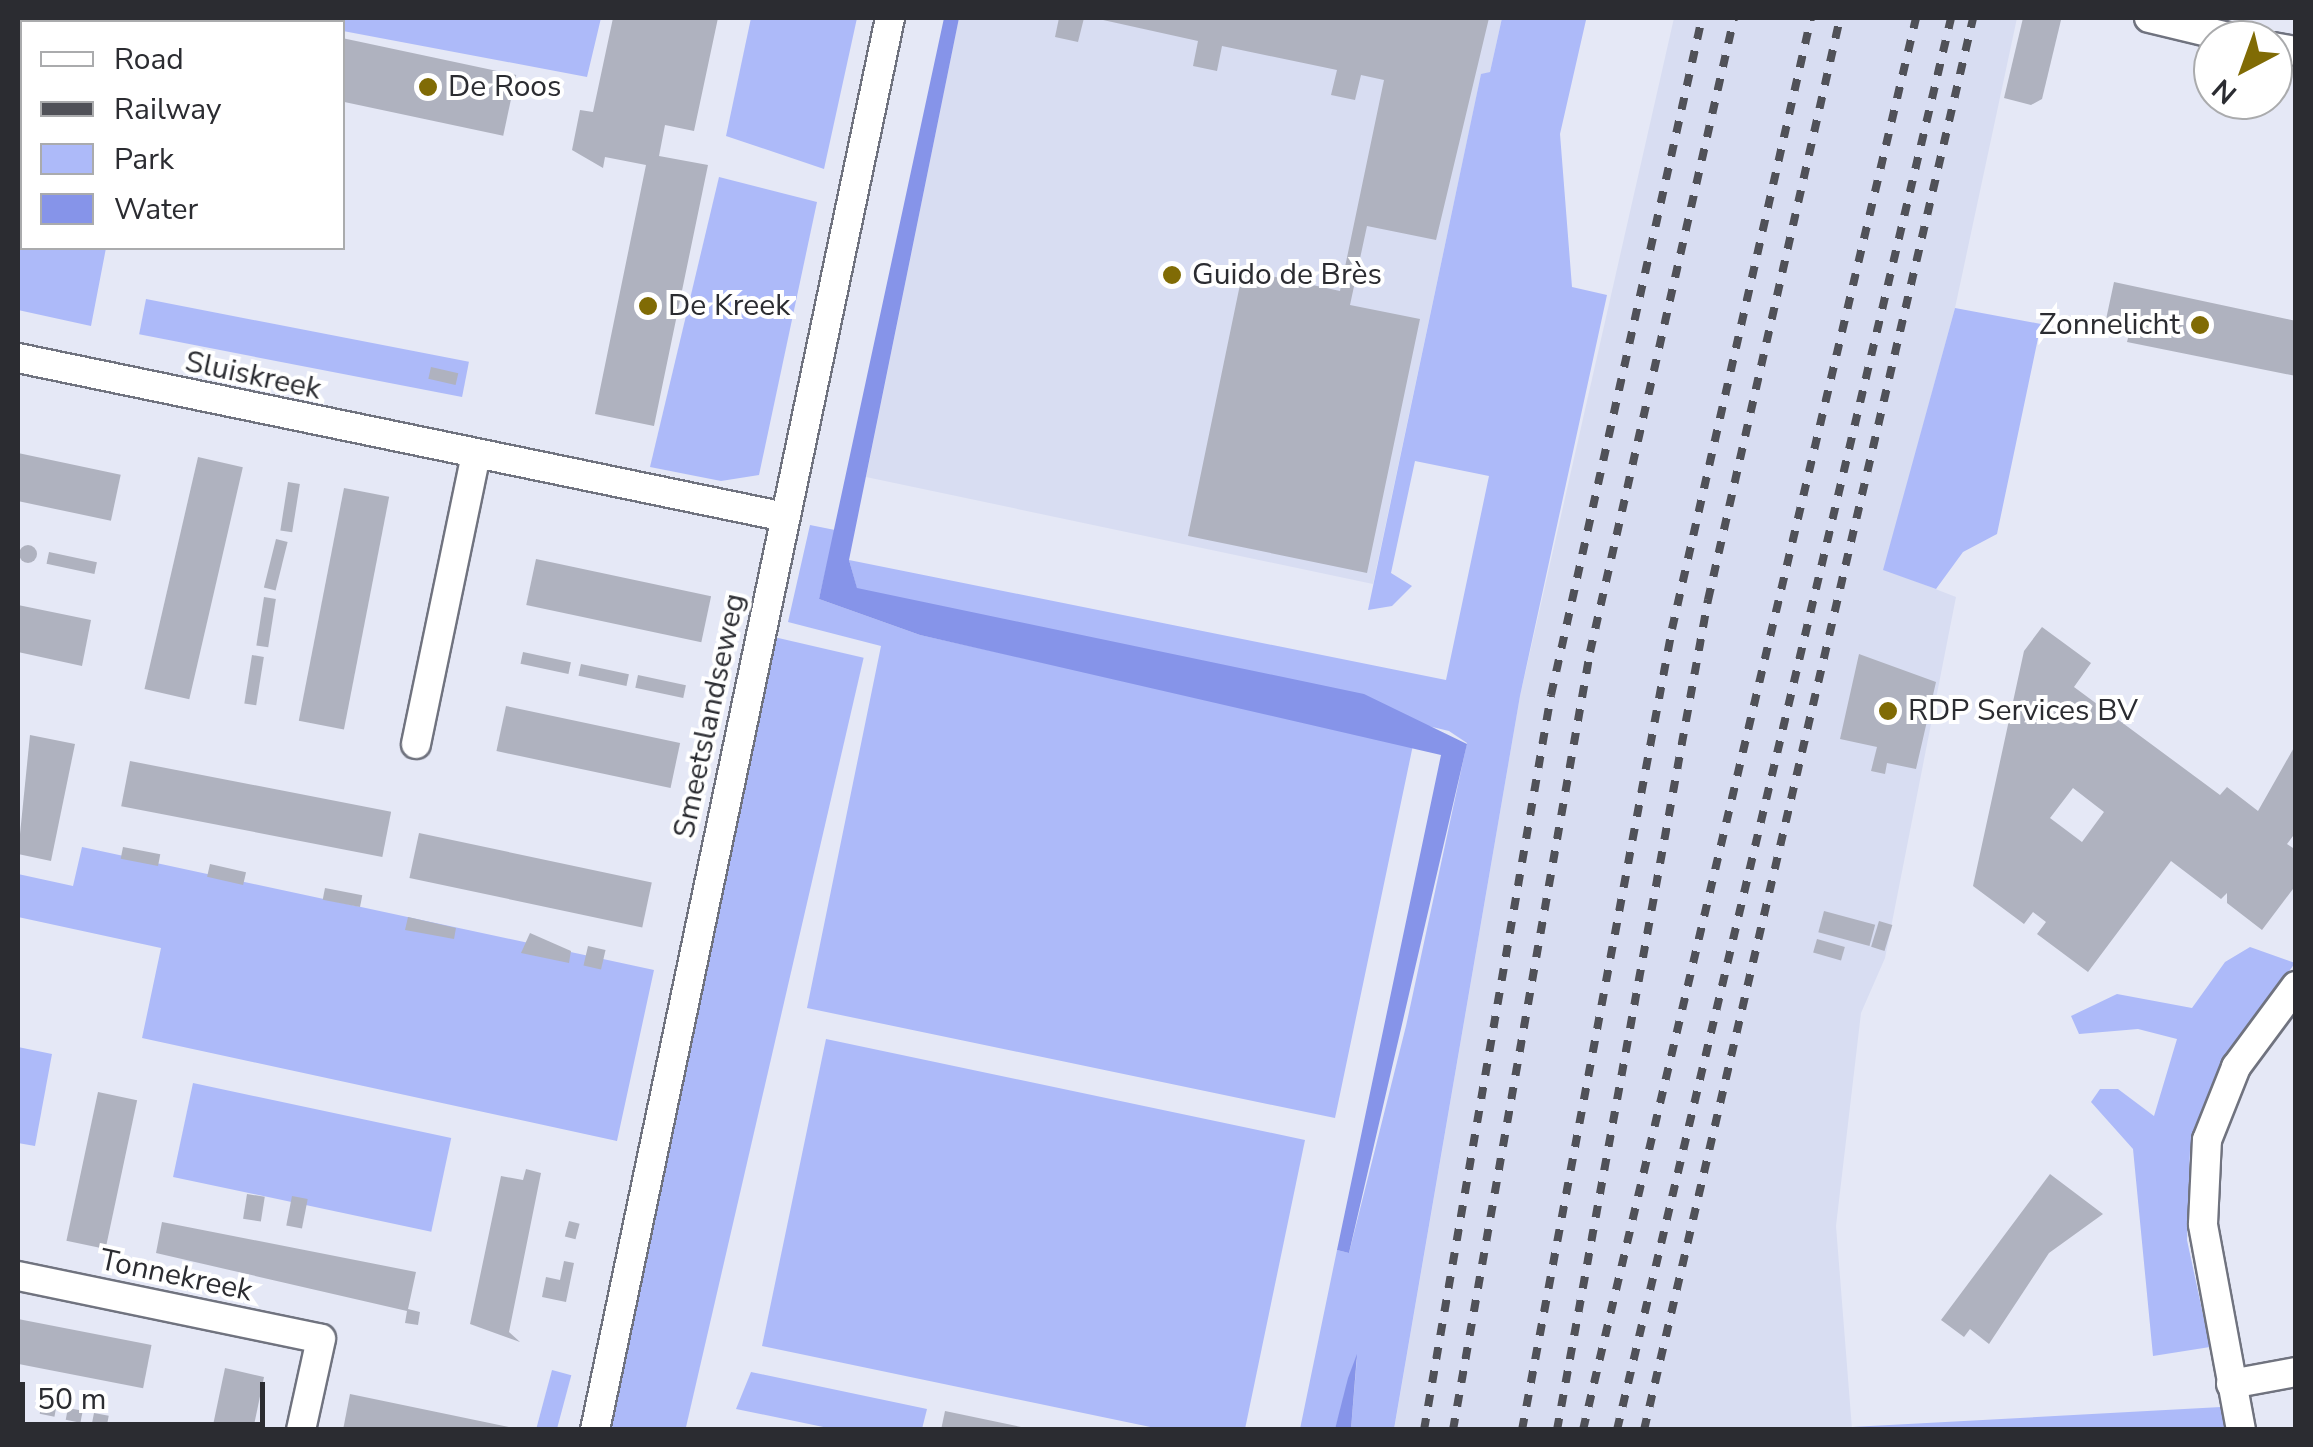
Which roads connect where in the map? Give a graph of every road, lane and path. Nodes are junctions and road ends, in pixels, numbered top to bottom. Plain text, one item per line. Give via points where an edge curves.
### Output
1 (890, 18) edge
2 (2149, 18) edge
3 (2193, 28) edge
4 (18, 358) edge
5 (476, 455) junction
6 (785, 517) junction
7 (416, 744) dead end
8 (2296, 986) edge
9 (18, 1276) edge
10 (2296, 1372) edge
11 (2231, 1384) junction
12 (301, 1430) edge
13 (595, 1430) edge
14 (2241, 1430) edge

1 - 6 street, Smeetslandseweg
2 - 3 street
4 - 5 street, Sluiskreek
5 - 6 street, Sluiskreek
5 - 7 street
6 - 13 street, Smeetslandseweg
8 - 11 street via 2236,1067 2208,1140 2204,1224
9 - 12 street, Tonnekreek via 320,1339
10 - 11 street
11 - 14 street

